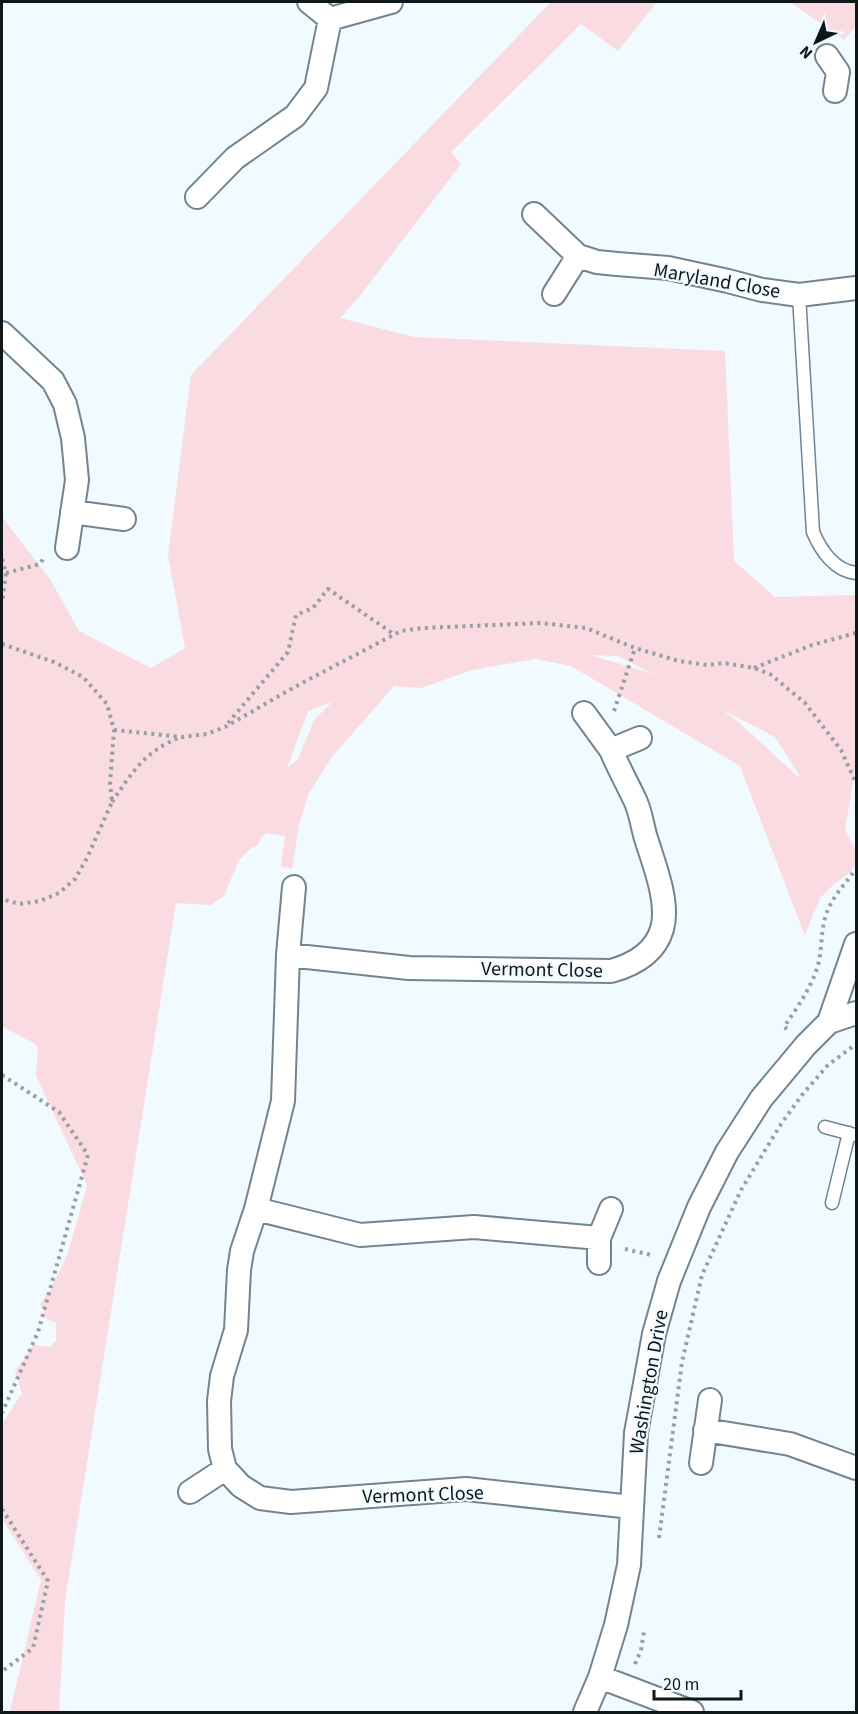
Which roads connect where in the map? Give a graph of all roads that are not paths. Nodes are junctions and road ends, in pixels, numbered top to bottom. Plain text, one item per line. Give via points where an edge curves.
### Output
1 (309, 2) edge
2 (391, 2) edge
3 (330, 20) junction
4 (197, 197) dead end
5 (534, 214) dead end
6 (578, 256) junction
7 (856, 288) edge
8 (554, 294) dead end
9 (799, 295) junction
10 (2, 333) edge
11 (72, 512) junction
12 (124, 519) dead end
13 (67, 548) road end
14 (856, 573) edge
15 (584, 713) dead end
16 (640, 738) dead end
17 (608, 745) junction
18 (294, 887) dead end
19 (856, 944) edge
20 (288, 955) junction
21 (856, 1012) edge
22 (829, 1022) junction
23 (825, 1128) dead end
24 (853, 1134) edge
25 (832, 1203) dead end
26 (256, 1209) junction
27 (611, 1209) dead end
28 (599, 1238) junction
29 (599, 1263) dead end
30 (710, 1400) dead end
31 (705, 1430) junction
32 (701, 1463) dead end
33 (225, 1468) junction
34 (856, 1468) edge
35 (190, 1492) dead end
36 (632, 1507) junction
37 (600, 1677) junction
38 (585, 1713) edge
39 (692, 1713) edge

1 - 3 street
2 - 3 street
3 - 4 street via 316,88 295,116 235,158
5 - 6 street
6 - 8 street
6 - 9 street, Maryland Close via 597,262 668,268
7 - 9 street, Maryland Close
9 - 14 lane via 813,532 828,557 839,567
10 - 11 street via 53,381 65,404 77,480
11 - 12 street
11 - 13 street
15 - 17 street, Vermont Close
16 - 17 street
17 - 20 street, Vermont Close via 636,801 661,890 662,930 641,958 611,971 409,968
18 - 20 street
19 - 22 street, Washington Drive
20 - 26 street via 283,1101
21 - 22 street, Washington Drive
22 - 36 street, Washington Drive via 761,1099 727,1152 699,1207 669,1281 654,1334 636,1433
23 - 24 lane
24 - 25 lane
26 - 28 street via 360,1235 474,1227
26 - 33 street via 242,1251 236,1330 219,1401 220,1449
27 - 28 street
28 - 29 street
30 - 31 street
31 - 32 street
31 - 34 street via 790,1444
33 - 35 street
33 - 36 street, Vermont Close via 241,1486 260,1498 291,1502 466,1489
36 - 37 street, Washington Drive via 629,1565
37 - 38 street, Washington Drive
37 - 39 street

